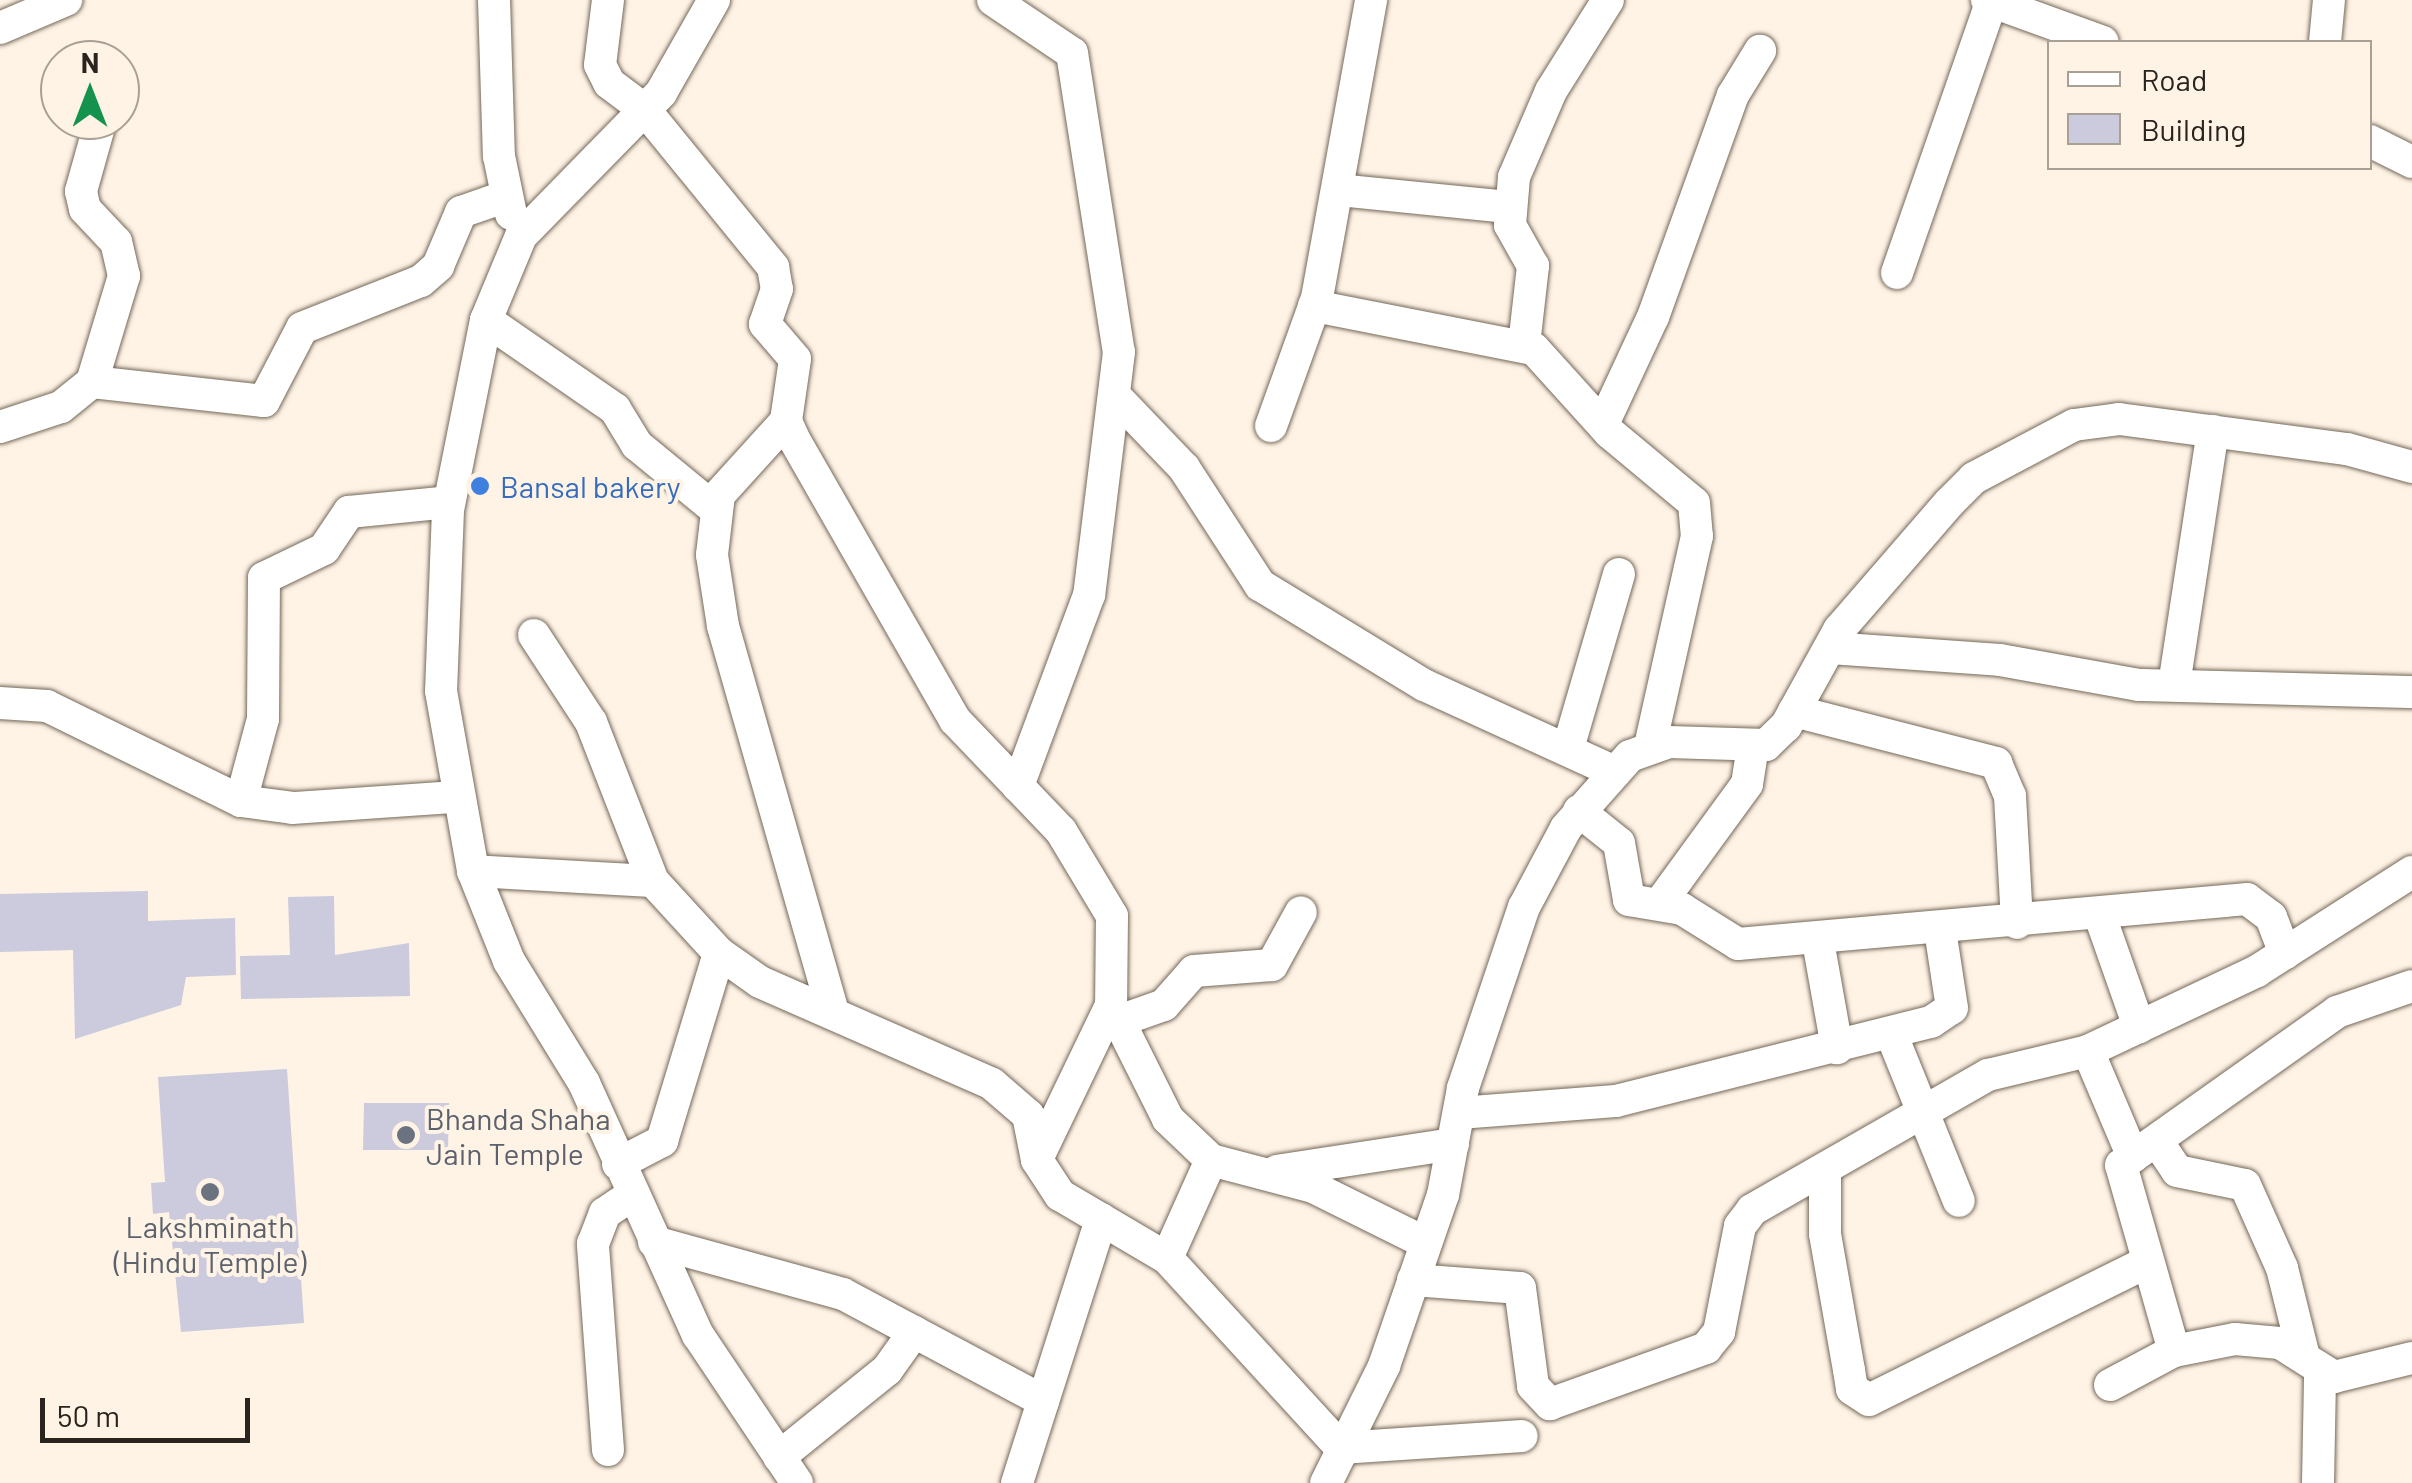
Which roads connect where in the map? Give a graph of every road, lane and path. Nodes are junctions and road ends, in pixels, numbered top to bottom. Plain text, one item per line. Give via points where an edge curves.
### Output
1 (66, 0) edge
2 (494, 0) edge
3 (608, 0) edge
4 (714, 0) edge
5 (992, 0) edge
6 (1372, 0) edge
7 (1608, 0) edge
8 (1990, 0) edge
9 (2330, 0) edge
10 (1, 34) edge
11 (2098, 40) edge
12 (2326, 40) edge
13 (1760, 52) dead end
14 (645, 110) junction
15 (95, 140) edge
16 (2372, 143) edge
17 (2412, 162) edge
18 (1338, 190) junction
19 (504, 197) junction
20 (1507, 207) junction
21 (521, 236) junction
22 (1898, 273) dead end
23 (1314, 306) junction
24 (486, 320) junction
25 (1524, 345) junction
26 (92, 382) junction
27 (1120, 401) junction
28 (786, 422) junction
29 (1603, 424) junction
30 (1270, 426) dead end
31 (0, 428) edge
32 (2212, 431) junction
33 (2412, 466) edge
34 (449, 502) junction
35 (716, 510) junction
36 (1619, 574) dead end
37 (534, 635) dead end
38 (1830, 648) junction
39 (2174, 685) junction
40 (2412, 692) edge
41 (0, 703) edge
42 (1794, 711) junction
43 (1569, 745) junction
44 (1650, 746) junction
45 (1753, 748) junction
46 (1616, 772) junction
47 (1018, 786) junction
48 (455, 798) junction
49 (241, 801) junction
50 (1579, 812) junction
51 (472, 871) junction
52 (2412, 872) edge
53 (653, 881) junction
54 (1662, 902) junction
55 (1301, 912) dead end
56 (2100, 916) junction
57 (2017, 924) junction
58 (1940, 930) junction
59 (1818, 941) junction
60 (719, 953) junction
61 (2285, 953) junction
62 (2412, 986) edge
63 (833, 1013) junction
64 (1114, 1014) junction
65 (2139, 1028) junction
66 (1891, 1032) junction
67 (1836, 1048) junction
68 (2088, 1051) junction
69 (1921, 1119) junction
70 (1456, 1128) junction
71 (2145, 1149) junction
72 (1036, 1160) junction
73 (1211, 1160) junction
74 (618, 1164) junction
75 (1825, 1172) junction
76 (1258, 1174) junction
77 (632, 1196) junction
78 (1959, 1200) dead end
79 (1101, 1219) junction
80 (654, 1242) junction
81 (1426, 1243) junction
82 (1167, 1258) junction
83 (2147, 1262) junction
84 (1414, 1280) junction
85 (914, 1332) junction
86 (2174, 1351) junction
87 (2412, 1358) edge
88 (2312, 1364) junction
89 (2110, 1385) dead end
90 (1043, 1401) junction
91 (1522, 1436) dead end
92 (608, 1450) dead end
93 (788, 1470) edge
94 (1335, 1472) edge
95 (1017, 1483) edge
96 (2318, 1483) edge

1 - 10 street
2 - 19 street
3 - 14 street via 600,65
4 - 14 street
5 - 27 street via 1072,53
6 - 18 street
7 - 20 street via 1551,91
8 - 11 street
8 - 22 street
9 - 12 street
13 - 29 street via 1734,95 1653,317
14 - 21 street
14 - 28 street via 773,267 777,289 765,324 799,377
15 - 26 street via 81,191 116,242 124,276
16 - 17 street
18 - 20 street
18 - 23 street
19 - 21 street
19 - 26 street via 460,212 438,266 421,280 302,328 264,401
20 - 25 street via 1534,266
21 - 24 street
23 - 25 street
23 - 30 street
24 - 34 street
24 - 35 street via 614,409 637,445
25 - 29 street via 1554,364
26 - 31 street via 61,407
27 - 43 street via 1184,468 1260,585 1424,684
27 - 47 street via 1089,596
28 - 35 street via 730,478
28 - 47 street via 956,720
29 - 44 street via 1675,482 1698,516
32 - 33 street
32 - 38 street via 2094,420 1974,478
32 - 39 street
34 - 48 street via 441,690
34 - 49 street via 349,512 324,549 264,578 263,718
35 - 63 street via 723,626
36 - 43 street
37 - 53 street via 592,722
38 - 39 street
38 - 42 street
39 - 40 street
41 - 49 street via 47,706
42 - 45 street via 1778,736
42 - 57 street via 1996,763 2010,796
43 - 46 street
44 - 45 street
44 - 46 street
45 - 54 street via 1747,784
46 - 50 street
47 - 64 street via 1060,830 1112,916
48 - 49 street via 293,808
48 - 51 street
50 - 54 street via 1619,843 1629,900
50 - 70 street via 1524,907
51 - 53 street
51 - 74 street via 508,961 584,1083
52 - 61 street
53 - 60 street
54 - 59 street via 1738,944
55 - 64 street via 1272,966 1194,970 1164,1004
56 - 57 street
56 - 61 street via 2246,899 2272,917
56 - 65 street
57 - 58 street
58 - 59 street
58 - 66 street via 1952,1008
59 - 67 street
60 - 63 street
60 - 74 street via 662,1141
61 - 65 street
62 - 71 street via 2337,1012
63 - 72 street via 992,1084 1028,1115
64 - 72 street
64 - 73 street via 1168,1119
65 - 68 street
66 - 67 street
66 - 69 street
67 - 70 street via 1616,1101
68 - 69 street via 1988,1075
68 - 71 street
69 - 75 street
69 - 78 street
70 - 76 street
70 - 81 street
71 - 83 street via 2116,1173
71 - 88 street via 2176,1171 2245,1185 2282,1268
72 - 79 street via 1060,1194
73 - 76 street
73 - 82 street
74 - 77 street
75 - 83 street via 1832,1206 1824,1234 1848,1370 1852,1389 1869,1400
75 - 84 street via 1744,1218 1719,1332 1706,1348 1566,1400 1538,1399 1520,1288
76 - 81 street via 1313,1186
77 - 80 street
77 - 92 street via 605,1213 594,1244
79 - 82 street
79 - 90 street
80 - 85 street via 843,1294
80 - 93 street via 698,1336
81 - 84 street
82 - 94 street
83 - 86 street
84 - 94 street
85 - 90 street
85 - 93 street via 887,1370
86 - 88 street via 2235,1339
86 - 89 street
87 - 88 street
88 - 96 street
90 - 95 street
91 - 94 street

